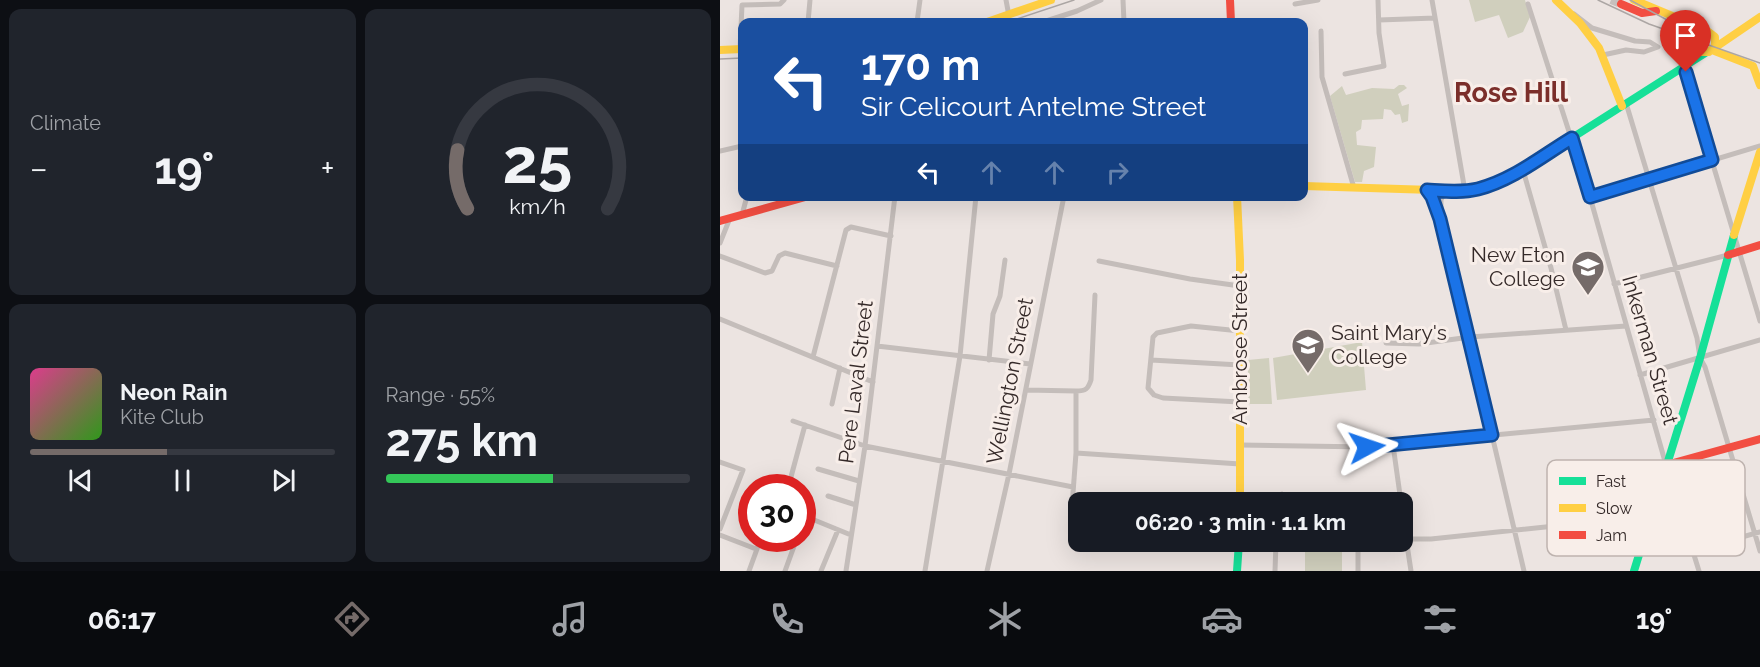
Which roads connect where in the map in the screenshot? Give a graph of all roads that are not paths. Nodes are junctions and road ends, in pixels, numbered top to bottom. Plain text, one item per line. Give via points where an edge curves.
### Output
1 (784, 0) edge
2 (810, 0) edge
3 (920, 0) edge
4 (1006, 0) edge
5 (1051, 0) edge
6 (1101, 0) edge
7 (1123, 0) edge
8 (1230, 0) edge
9 (1318, 0) edge
10 (1378, 0) edge
11 (1432, 0) edge
12 (1556, 0) edge
13 (1634, 0) edge
14 (1295, 4) dead end
15 (1528, 4) dead end
16 (1621, 4) dead end
17 (1565, 7) junction
18 (1656, 11) junction
19 (1066, 15) junction
20 (1009, 16) junction
21 (1760, 17) edge
22 (742, 18) edge
23 (808, 18) edge
24 (918, 18) edge
25 (1002, 18) edge
26 (1056, 18) edge
27 (1067, 18) edge
28 (1124, 18) edge
29 (1231, 18) edge
30 (1435, 18) junction
31 (1677, 19) junction
32 (1380, 20) junction
33 (1596, 29) junction
34 (1706, 30) junction
35 (1321, 32) dead end
36 (1735, 34) junction
37 (1694, 37) junction
38 (1715, 37) junction
39 (1594, 40) junction
40 (1694, 46) junction
41 (738, 49) edge
42 (720, 50) edge
43 (1710, 51) junction
44 (1603, 55) junction
45 (1684, 67) junction
46 (1345, 74) dead end
47 (1760, 85) edge
48 (1624, 105) junction
49 (1572, 138) junction
50 (1760, 146) edge
51 (738, 147) edge
52 (720, 151) edge
53 (1760, 152) edge
54 (1712, 160) junction
55 (1523, 170) junction
56 (1651, 179) junction
57 (1308, 186) edge
58 (1353, 188) junction
59 (1427, 190) junction
60 (1445, 191) junction
61 (1465, 191) junction
62 (1590, 197) junction
63 (746, 201) edge
64 (791, 201) edge
65 (894, 201) edge
66 (976, 201) edge
67 (1063, 201) edge
68 (1237, 201) edge
69 (742, 215) junction
70 (730, 218) junction
71 (1440, 219) junction
72 (720, 221) edge
73 (1734, 233) junction
74 (891, 236) junction
75 (720, 243) edge
76 (1760, 245) edge
77 (1741, 251) junction
78 (1728, 255) junction
79 (720, 256) edge
80 (1005, 261) dead end
81 (1099, 261) dead end
82 (837, 266) junction
83 (1675, 269) junction
84 (1614, 284) junction
85 (1240, 286) junction
86 (1095, 295) dead end
87 (720, 319) edge
88 (1760, 321) edge
89 (1626, 326) junction
90 (1566, 330) junction
91 (1240, 331) junction
92 (1470, 337) junction
93 (1760, 339) edge
94 (1386, 343) dead end
95 (877, 346) junction
96 (960, 356) junction
97 (813, 357) junction
98 (1700, 358) junction
99 (989, 360) junction
100 (1151, 360) junction
101 (1030, 364) junction
102 (1240, 365) junction
103 (840, 368) junction
104 (1640, 375) junction
105 (873, 382) junction
106 (1026, 390) junction
107 (1076, 391) junction
108 (1240, 402) junction
109 (832, 404) dead end
110 (1654, 420) junction
111 (793, 421) dead end
112 (805, 426) junction
113 (1492, 435) junction
114 (1760, 439) edge
115 (1240, 445) junction
116 (1393, 445) junction
117 (865, 446) junction
118 (1728, 447) junction
119 (1076, 453) junction
120 (942, 460) junction
121 (1665, 460) edge
122 (1668, 460) edge
123 (1683, 460) edge
124 (1733, 460) edge
125 (720, 462) edge
126 (1240, 464) junction
127 (818, 469) dead end
128 (792, 474) edge
129 (1009, 474) junction
130 (859, 481) junction
131 (1072, 487) junction
132 (1072, 492) edge
133 (1240, 492) edge
134 (1400, 492) edge
135 (828, 496) dead end
136 (1745, 496) edge
137 (856, 505) junction
138 (816, 521) edge
139 (1547, 527) edge
140 (720, 529) edge
141 (838, 530) junction
142 (1514, 530) junction
143 (1758, 533) edge
144 (720, 535) edge
145 (851, 535) junction
146 (1413, 539) edge
147 (738, 542) edge
148 (1760, 551) edge
149 (755, 552) edge
150 (792, 552) edge
151 (1238, 552) edge
152 (1276, 552) edge
153 (1358, 552) edge
154 (1408, 552) edge
155 (1638, 556) edge
156 (1694, 556) edge
157 (749, 571) edge
158 (785, 571) edge
159 (821, 571) edge
160 (846, 571) edge
161 (925, 571) edge
162 (987, 571) edge
163 (1237, 571) edge
164 (1275, 571) edge
165 (1358, 571) edge
166 (1412, 571) edge
167 (1524, 571) edge
168 (1634, 571) edge
169 (1699, 571) edge

1 - 22 street via 780,4 742,5
2 - 23 street
3 - 24 street
4 - 20 street
5 - 20 main road
6 - 19 street
7 - 28 street
8 - 29 main road
9 - 14 street
10 - 32 street
11 - 30 street
12 - 17 main road
13 - 18 main road
15 - 49 street, Inkerman Street
16 - 18 main road via 1642,13
17 - 33 street
17 - 39 main road
18 - 31 main road
19 - 26 street
19 - 27 street
20 - 25 main road
21 - 36 main road
30 - 32 street
30 - 61 street
31 - 34 main road
31 - 37 main road
32 - 46 street via 1384,67
33 - 39 street
33 - 44 street via 1658,47
34 - 37 main road
34 - 38 main road
35 - 58 street via 1322,77
36 - 38 main road
36 - 43 main road
37 - 40 main road
38 - 43 main road via 1715,46
39 - 44 main road
40 - 43 main road via 1699,52
40 - 45 main road
41 - 42 main road
43 - 45 main road
43 - 47 main road via 1753,66
44 - 48 main road
45 - 48 main road
45 - 54 street
48 - 49 main road
48 - 56 street
49 - 55 main road
49 - 62 street, Inkerman Street
50 - 54 street
51 - 52 street
53 - 73 main road
54 - 56 street
54 - 73 street
55 - 61 main road via 1488,186
55 - 90 street
56 - 62 street
56 - 83 street
57 - 58 main road
58 - 59 main road
59 - 60 main road
59 - 71 street
60 - 61 main road
60 - 71 street
62 - 84 street, Inkerman Street
63 - 69 street
64 - 69 main road
65 - 74 street, Pere Laval Street
66 - 96 street
67 - 101 street, Wellington Street
68 - 85 main road, Ambrose Street
69 - 70 main road
70 - 72 main road
70 - 75 street
71 - 92 street
73 - 77 street
73 - 78 main road
74 - 82 street via 848,227
74 - 95 street, Pere Laval Street
76 - 77 main road
77 - 78 main road
77 - 88 street
78 - 83 street
78 - 98 main road
79 - 82 street via 765,273 772,271 779,256 785,253
80 - 99 street via 993,314
81 - 85 street
82 - 97 street
83 - 84 street
83 - 98 street
84 - 89 street, Inkerman Street
85 - 91 main road, Ambrose Street
86 - 107 street via 1091,380 1084,391
87 - 97 street
89 - 90 street
89 - 104 street, Inkerman Street
90 - 92 street
91 - 100 street via 1191,326 1157,333 1153,337
91 - 102 main road, Ambrose Street
92 - 94 street via 1419,344
92 - 113 street
93 - 98 street
95 - 96 street
95 - 105 street, Pere Laval Street
96 - 99 street
96 - 120 street
97 - 103 street
98 - 104 street
98 - 118 street
98 - 122 main road
99 - 101 street
100 - 102 street
100 - 108 street via 1148,388 1154,395
101 - 106 street, Wellington Street
102 - 108 main road, Ambrose Street
103 - 105 street
103 - 109 street
104 - 110 street, Inkerman Street
105 - 117 street, Pere Laval Street
106 - 107 street
106 - 129 street, Wellington Street
107 - 119 street
108 - 115 main road, Ambrose Street
110 - 113 street
110 - 121 street, Inkerman Street
111 - 112 street
112 - 117 street
112 - 128 street
113 - 116 street
113 - 142 street
114 - 118 main road
115 - 116 street
115 - 126 main road, Ambrose Street
116 - 134 street
117 - 120 street
117 - 130 street, Pere Laval Street
118 - 123 main road
118 - 124 street
119 - 126 street
119 - 131 street
120 - 129 street
120 - 161 street
125 - 140 street via 743,470
126 - 133 main road, Ambrose Street
127 - 130 street
129 - 131 street
129 - 162 street, Wellington Street
130 - 137 street, Pere Laval Street
131 - 132 street
135 - 137 street
136 - 143 street
137 - 145 street, Pere Laval Street
138 - 141 street
139 - 142 street
141 - 145 street
141 - 159 street
142 - 146 street
142 - 167 street
143 - 148 street
144 - 147 street
145 - 160 street, Pere Laval Street
149 - 157 street
150 - 158 street
151 - 163 main road
152 - 164 street
153 - 165 street
154 - 166 street
155 - 168 main road
156 - 169 street, Inkerman Street

